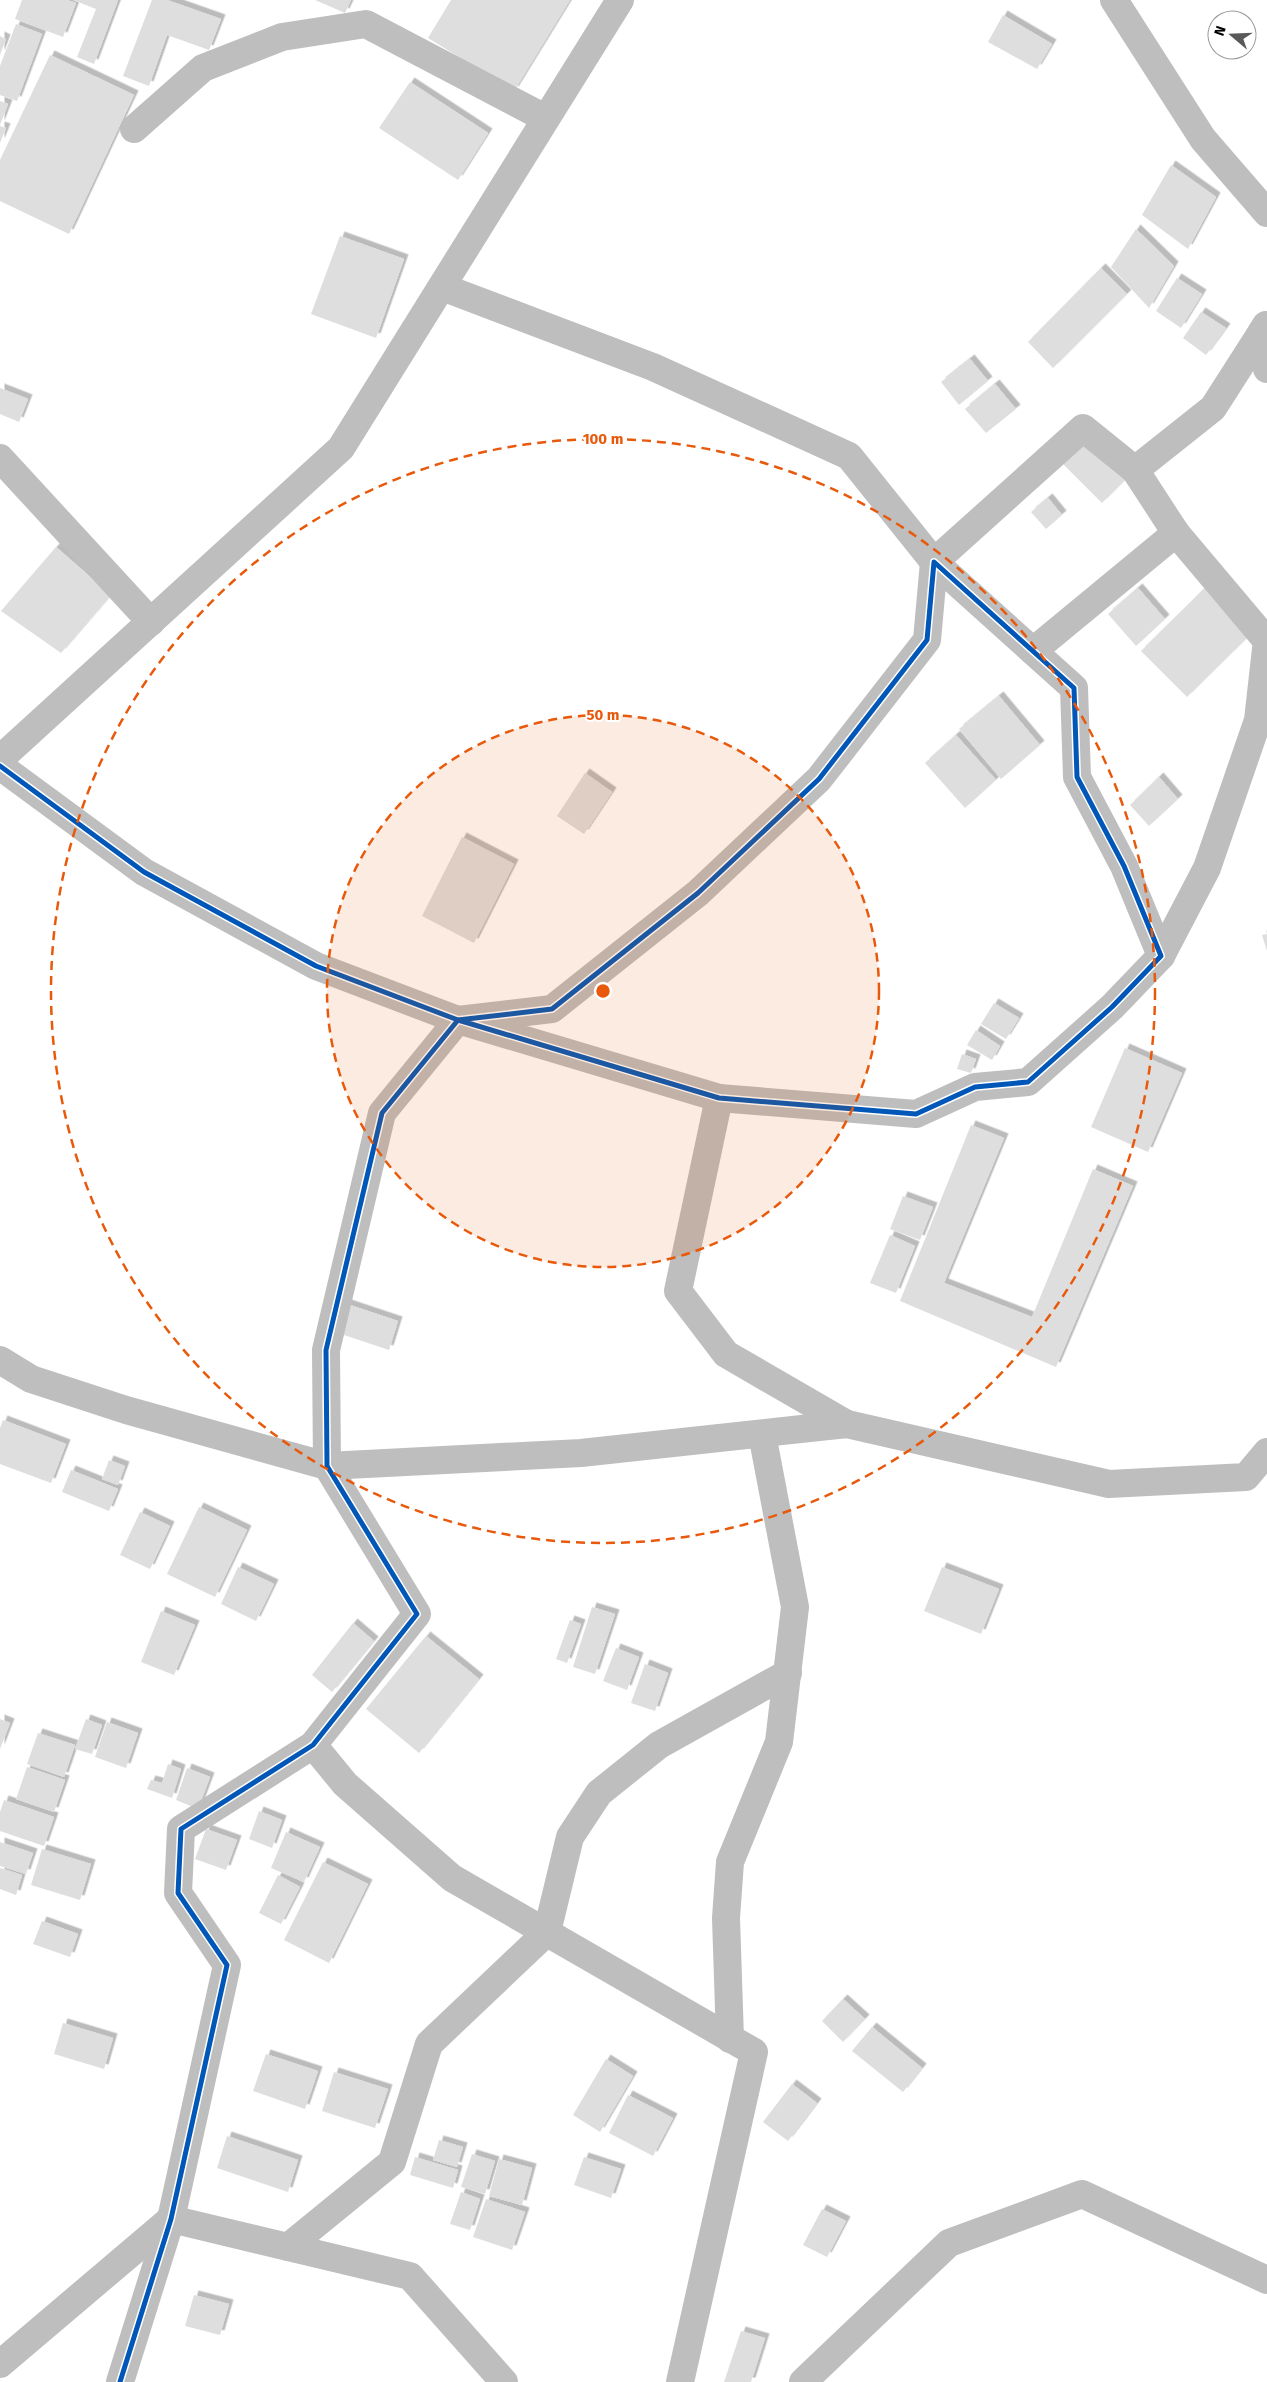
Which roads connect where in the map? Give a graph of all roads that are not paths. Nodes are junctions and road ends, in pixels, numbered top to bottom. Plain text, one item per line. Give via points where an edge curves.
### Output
1 (620, 0) edge
2 (1114, 0) edge
3 (545, 118) junction
4 (134, 129) dead end
5 (1267, 213) edge
6 (442, 287) junction
7 (1264, 328) edge
8 (1267, 369) edge
9 (0, 458) edge
10 (1135, 470) junction
11 (1176, 533) junction
12 (934, 562) junction
13 (151, 622) junction
14 (1267, 650) edge
15 (1034, 651) junction
16 (0, 760) edge
17 (0, 766) edge
18 (1161, 956) junction
19 (458, 1020) junction
20 (719, 1098) junction
21 (0, 1360) edge
22 (847, 1424) junction
23 (762, 1434) junction
24 (1267, 1452) edge
25 (327, 1466) junction
26 (788, 1673) junction
27 (312, 1745) junction
28 (546, 1932) junction
29 (730, 2038) junction
30 (171, 2219) junction
31 (288, 2246) junction
32 (1267, 2280) edge
33 (0, 2364) edge
34 (120, 2382) edge
35 (504, 2382) edge
36 (680, 2382) edge
37 (803, 2382) edge

1 - 3 street
2 - 5 street via 1203,138
3 - 4 street via 366,24 282,37 202,68
3 - 6 street
6 - 12 street via 653,367 849,456
6 - 13 street via 341,448
7 - 8 street
7 - 10 street via 1213,408
9 - 13 street
10 - 11 street
10 - 12 street via 1083,428
11 - 14 street
11 - 15 street
12 - 15 street
12 - 19 street via 927,640 820,779 698,893 552,1009
13 - 16 street
14 - 18 street via 1258,720 1210,858
15 - 18 street via 1074,688 1077,777 1124,866
17 - 19 street via 144,872 316,966
18 - 20 street via 1112,1007 1028,1082 975,1087 916,1114
19 - 20 street
19 - 25 street via 382,1113 326,1350
20 - 22 street via 678,1291 726,1354
21 - 25 street via 31,1379 126,1410
22 - 23 street
22 - 24 street via 1109,1484 1246,1477
23 - 25 street via 581,1454
23 - 26 street via 795,1607
25 - 27 street via 417,1614
26 - 28 street via 659,1745 599,1793 570,1837
26 - 29 street via 780,1742 730,1862 726,1918
27 - 28 street via 346,1784 452,1878
27 - 30 street via 181,1829 178,1893 227,1965
28 - 29 street
28 - 31 street via 429,2044 392,2162
29 - 36 street via 754,2052
30 - 31 street
30 - 33 street
30 - 34 street
31 - 35 street via 410,2276
32 - 37 street via 1082,2194 949,2243

